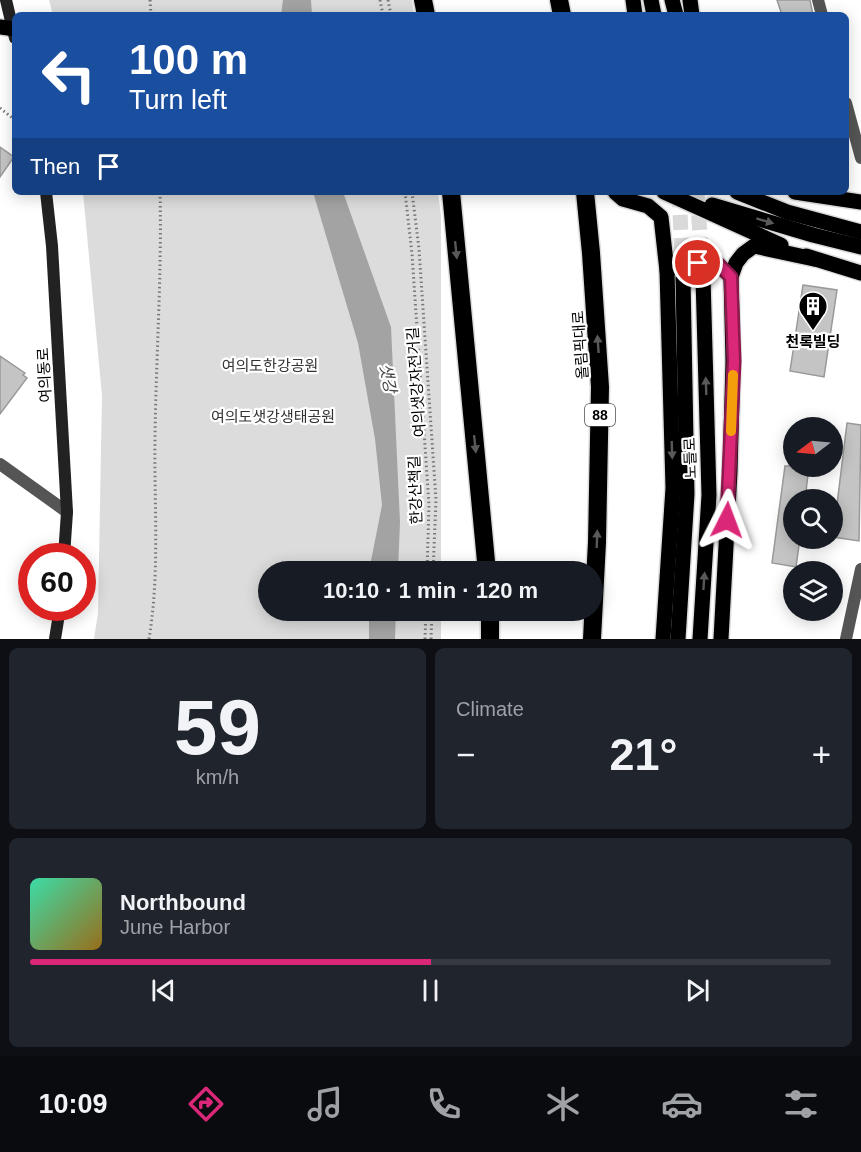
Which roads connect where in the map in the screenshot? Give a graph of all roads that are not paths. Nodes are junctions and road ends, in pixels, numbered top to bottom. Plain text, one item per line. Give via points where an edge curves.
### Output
1 (6, 0) edge
2 (11, 31) edge
3 (849, 114) edge
4 (861, 158) edge
5 (46, 195) edge
6 (451, 195) edge
7 (585, 195) edge
8 (619, 195) edge
9 (671, 195) edge
10 (679, 195) edge
11 (744, 195) edge
12 (815, 195) edge
13 (861, 202) edge
14 (861, 232) edge
15 (861, 247) edge
16 (814, 259) junction
17 (667, 272) junction
18 (861, 273) edge
19 (703, 277) tunnel mouth
20 (731, 277) junction
21 (683, 278) tunnel mouth
22 (0, 464) edge
23 (67, 512) junction
24 (65, 543) edge
25 (486, 561) edge
26 (860, 576) edge
27 (58, 621) edge
28 (490, 621) edge
29 (56, 639) edge
30 (490, 639) edge
31 (591, 639) edge
32 (663, 639) edge
33 (678, 639) edge
34 (700, 639) edge
35 (721, 639) edge
36 (846, 639) edge

1 - 2 main road
3 - 4 street
5 - 23 main road, 여의동로
6 -> 25 highway
31 -> 7 highway, 올림픽대로 / 88 via 600,387
8 - 17 main road via 648,206 661,217
9 - 16 main road
10 -> 15 main road
11 - 14 main road via 787,212
12 - 13 main road
16 - 18 main road
16 - 20 main road via 754,246 736,263
17 - 20 main road via 676,265 718,264
17 -> 32 main road via 673,488
34 -> 19 main road, 노들로 via 709,495
20 - 35 main road via 734,361
21 - 33 main road, 노들로 via 687,494
22 - 23 street
23 - 24 main road, 여의동로
26 - 36 street
27 - 29 main road
28 - 30 highway

